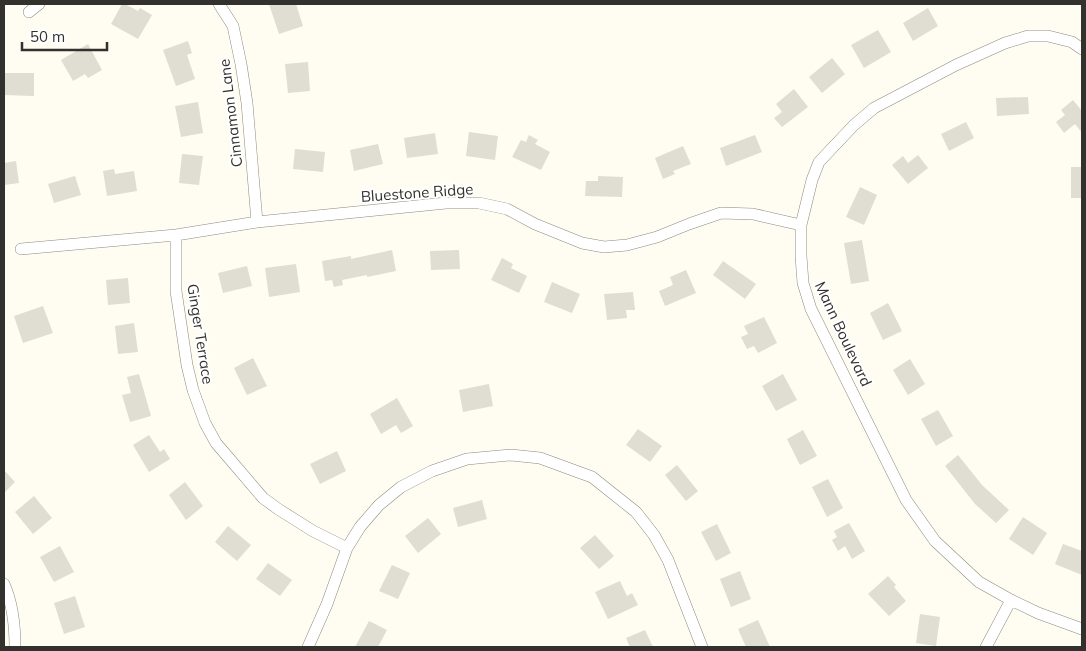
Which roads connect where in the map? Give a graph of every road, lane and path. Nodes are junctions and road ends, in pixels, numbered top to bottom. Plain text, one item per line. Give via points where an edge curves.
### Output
1 (38, 4) edge
2 (219, 4) edge
3 (29, 12) dead end
4 (1082, 49) edge
5 (257, 222) junction
6 (801, 225) junction
7 (176, 234) junction
8 (21, 248) dead end
9 (347, 548) junction
10 (4, 584) edge
11 (1011, 600) junction
12 (1082, 629) edge
13 (15, 647) edge
14 (308, 647) edge
15 (702, 647) edge
16 (986, 647) edge

1 - 3 street
2 - 5 street, Cinnamon Lane via 233,26 241,64
4 - 6 street, Mann Boulevard via 1072,42 1048,36 1028,36 956,65 874,108 819,162
5 - 6 street, Bluestone Ridge via 446,203 479,203 507,210 582,242 604,247 658,237 721,213 753,214
5 - 7 street, Bluestone Ridge
6 - 11 street, Mann Boulevard via 803,283 811,309 906,500 935,541 979,582
7 - 8 street, Bluestone Ridge
7 - 9 street, Ginger Terrace via 176,291 187,365 205,423 216,442 263,498 313,531
9 - 14 street via 328,604
9 - 15 street via 379,505 401,487 432,471 467,459 511,455 540,458 592,477 636,512 668,560
10 - 13 street via 15,626
11 - 12 street, Mann Boulevard
11 - 16 street

